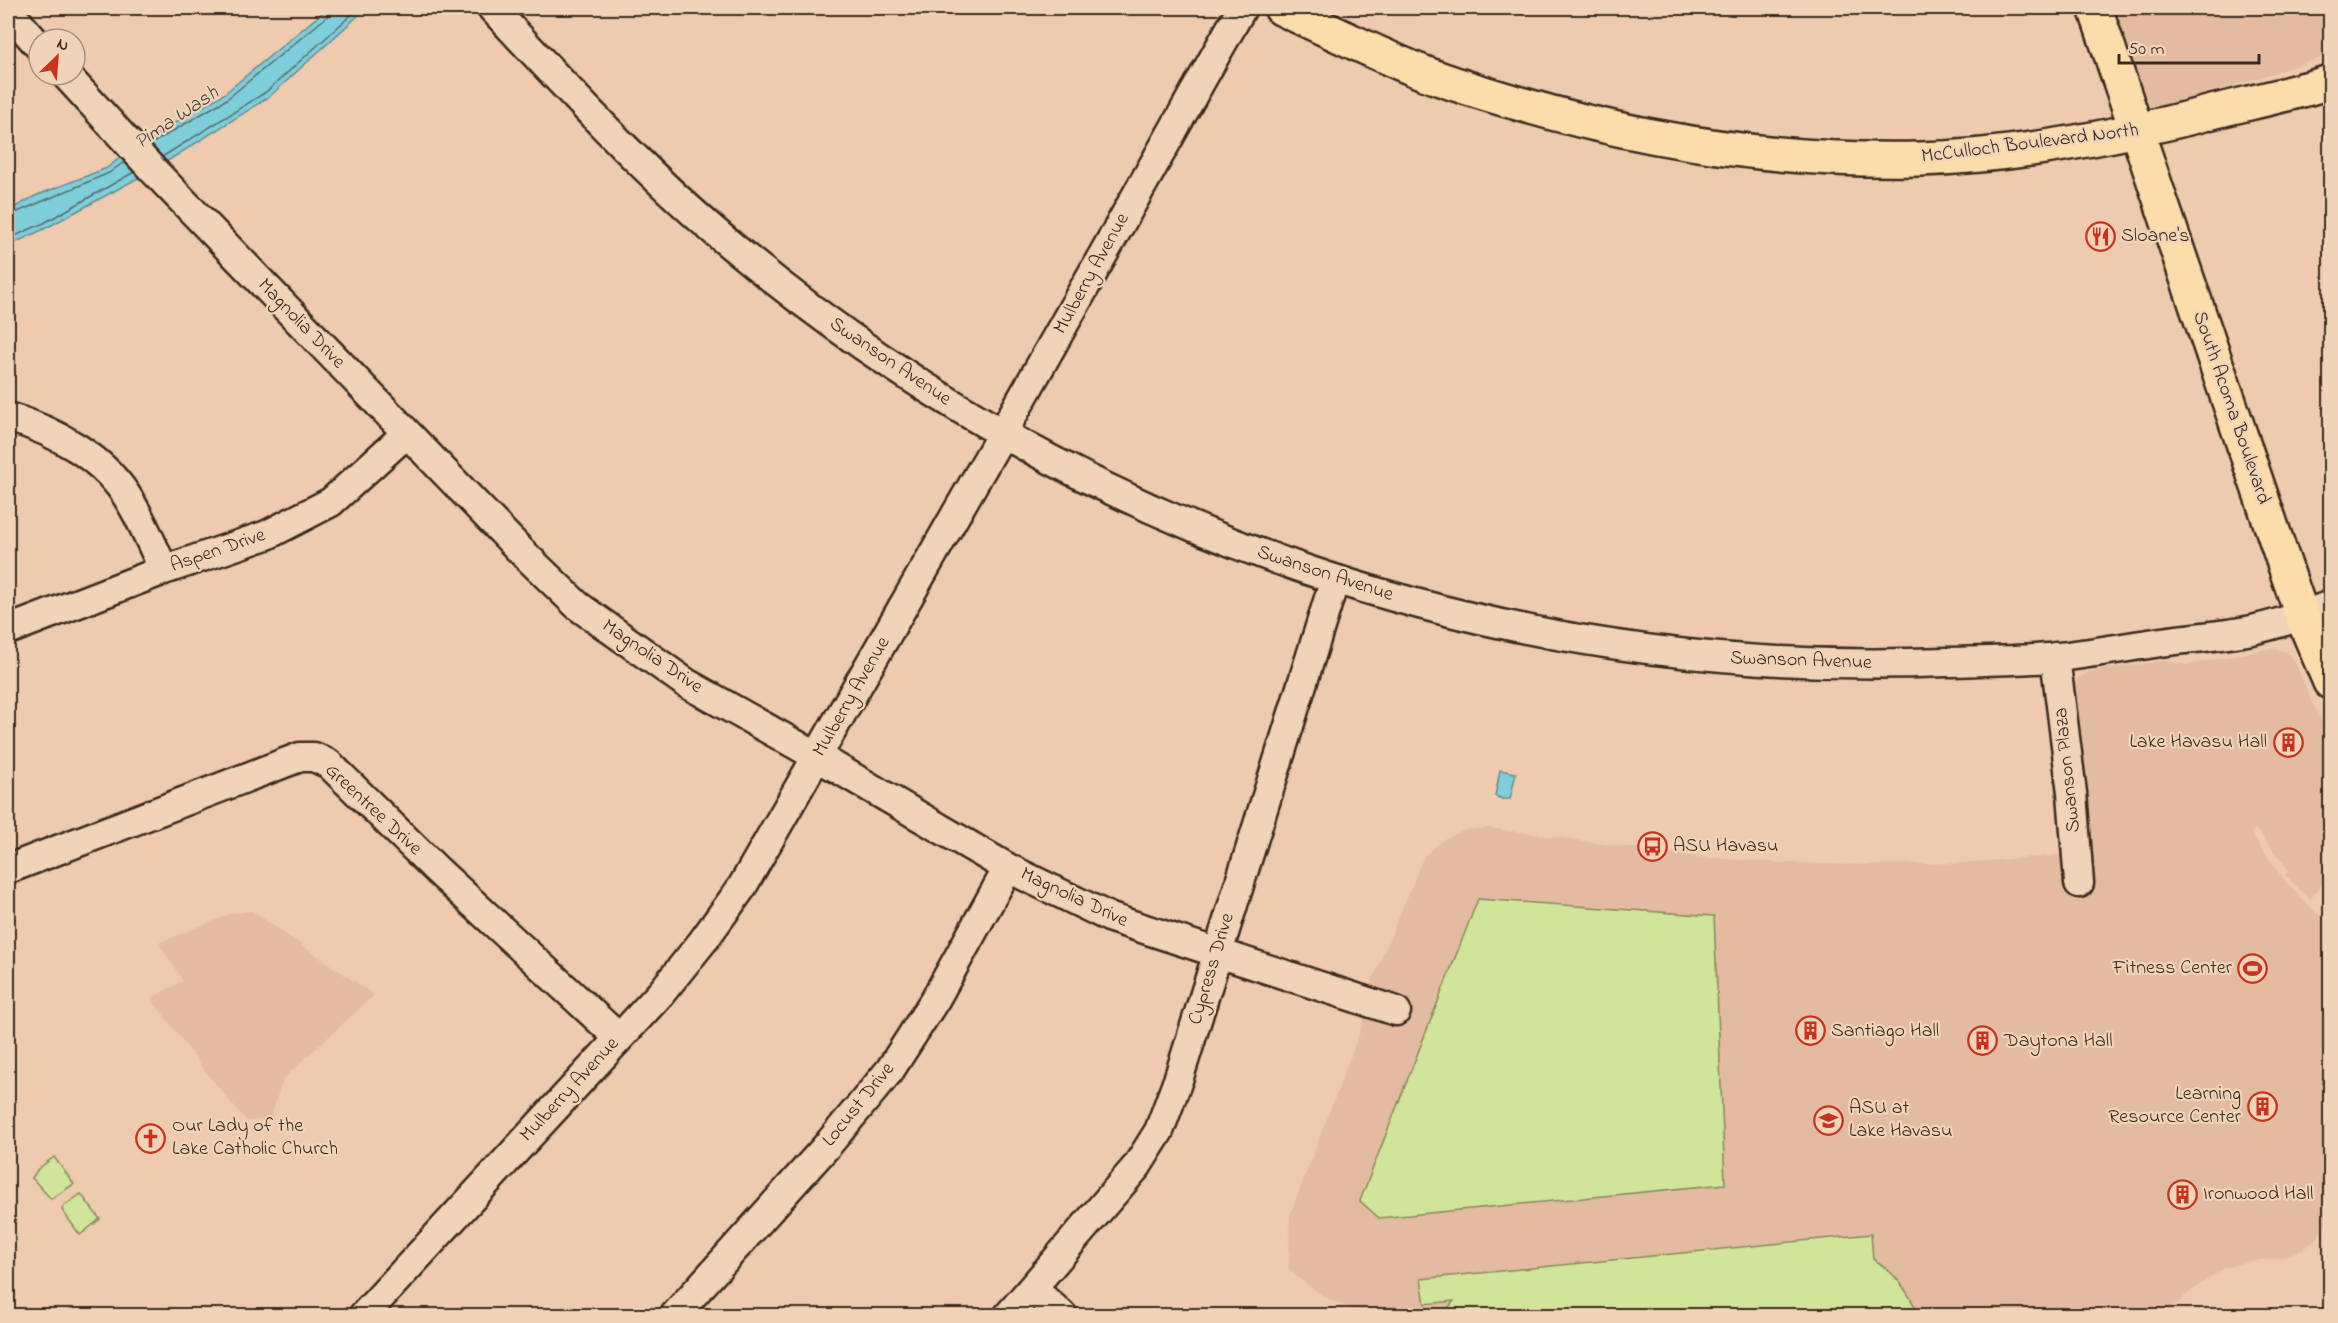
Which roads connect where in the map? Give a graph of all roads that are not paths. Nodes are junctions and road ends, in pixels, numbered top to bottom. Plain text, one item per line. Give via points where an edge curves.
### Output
1 (492, 8) edge
2 (1242, 8) edge
3 (1281, 8) edge
4 (2095, 8) edge
5 (8, 9) edge
6 (27, 32) edge
7 (2331, 81) edge
8 (77, 87) edge
9 (2138, 131) junction
10 (8, 417) edge
11 (407, 433) junction
12 (1002, 434) junction
13 (164, 570) junction
14 (1335, 579) junction
15 (2316, 611) edge
16 (8, 630) edge
17 (2055, 657) junction
18 (2331, 682) edge
19 (818, 757) junction
20 (1008, 868) junction
21 (8, 869) edge
22 (2079, 883) dead end
23 (1217, 951) junction
24 (1396, 1011) dead end
25 (619, 1038) junction
26 (1033, 1289) junction
27 (363, 1316) edge
28 (674, 1316) edge
29 (1008, 1316) edge
30 (1063, 1316) edge

1 - 12 street, Swanson Avenue via 659,182 728,243 872,353
2 - 12 street, Mulberry Avenue
3 - 9 main road, McCulloch Boulevard North via 1416,70 1476,91 1570,119 1743,152 1921,159
4 - 9 main road, South Acoma Boulevard
5 - 6 street
7 - 9 main road, McCulloch Boulevard North
8 - 11 street, Magnolia Drive
9 - 15 main road, South Acoma Boulevard
10 - 13 street via 64,440 106,470 131,501
11 - 13 street, Aspen Drive via 331,502 267,535
11 - 19 street, Magnolia Drive via 578,606 686,683
12 - 14 street, Swanson Avenue via 1108,490 1191,527
12 - 19 street, Mulberry Avenue
13 - 16 street, Aspen Drive
14 - 17 street, Swanson Avenue via 1451,613 1539,632 1708,656 1902,664
14 - 23 street, Cypress Drive
15 - 17 street, Swanson Avenue via 2254,629
15 - 18 main road, South Acoma Boulevard
17 - 22 street, Swanson Plaza
19 - 20 street, Magnolia Drive
19 - 25 street, Mulberry Avenue via 735,896 689,958
20 - 23 street, Magnolia Drive via 1110,918
20 - 28 street, Locust Drive via 936,998 890,1070
21 - 25 street, Greentree Drive via 300,757 314,757 328,764
23 - 24 street, Magnolia Drive
23 - 26 street, Cypress Drive via 1159,1131 1137,1167
25 - 27 street, Mulberry Avenue
26 - 29 street, Cypress Drive
26 - 30 street

